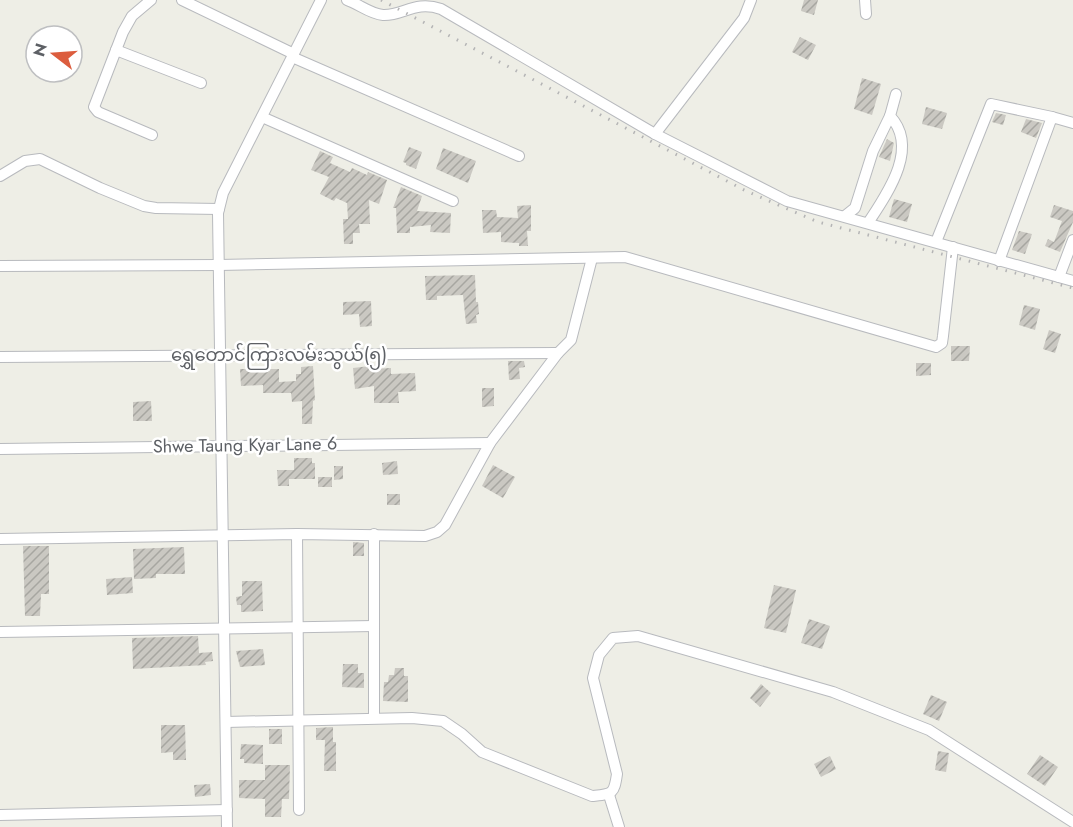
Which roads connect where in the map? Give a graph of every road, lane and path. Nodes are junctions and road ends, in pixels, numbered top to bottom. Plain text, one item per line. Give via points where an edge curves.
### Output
1 (152, 0) edge
2 (182, 0) edge
3 (321, 0) edge
4 (347, 0) edge
5 (751, 0) edge
6 (865, 0) edge
7 (866, 14) dead end
8 (116, 50) junction
9 (293, 56) junction
10 (201, 83) dead end
11 (896, 94) dead end
12 (890, 116) junction
13 (262, 117) junction
14 (1052, 117) junction
15 (1073, 123) edge
16 (655, 134) junction
17 (152, 135) dead end
18 (519, 156) dead end
19 (0, 176) edge
20 (453, 201) dead end
21 (219, 209) junction
22 (845, 216) junction
23 (868, 223) junction
24 (1073, 240) edge
25 (936, 242) junction
26 (953, 247) junction
27 (592, 258) junction
28 (999, 261) junction
29 (219, 265) junction
30 (0, 266) edge
31 (1059, 277) junction
32 (1073, 281) edge
33 (558, 353) junction
34 (220, 355) junction
35 (0, 357) edge
36 (490, 443) junction
37 (222, 445) junction
38 (0, 448) edge
39 (297, 534) junction
40 (374, 534) junction
41 (224, 536) junction
42 (0, 539) edge
43 (374, 626) junction
44 (299, 627) junction
45 (225, 628) junction
46 (0, 632) edge
47 (374, 718) junction
48 (300, 720) junction
49 (226, 722) junction
50 (609, 795) junction
51 (227, 810) junction
52 (299, 810) dead end
53 (0, 815) edge
54 (1073, 822) edge
55 (227, 827) edge
56 (619, 827) edge

1 - 8 street via 132,16
2 - 9 street
3 - 9 street
4 - 16 street via 385,15 420,7 441,9
5 - 16 street via 744,18
6 - 7 street
8 - 10 street
8 - 17 street via 94,107
9 - 13 street
9 - 18 street
11 - 12 street
12 - 22 street via 855,208
12 - 23 street via 903,141 901,157 884,200
13 - 20 street
13 - 21 street via 223,193
14 - 15 street
14 - 25 street via 991,104
14 - 28 street
16 - 22 street via 787,201
19 - 21 street via 25,161 40,159 144,206
21 - 29 street
22 - 23 street
23 - 25 street
24 - 31 street
25 - 26 street
26 - 27 street via 942,343 936,347 625,256
26 - 28 street
27 - 29 street
27 - 33 street via 570,340
28 - 31 street
29 - 30 street
29 - 34 street
31 - 32 street
33 - 34 street, ရွှေတောင်ကြားလမ်းသွယ်(၅)
33 - 36 street
34 - 35 street, ရွှေတောင်ကြားလမ်းသွယ်(၅)
34 - 37 street
36 - 37 street, Shwe Taung Kyar Lane 6
36 - 40 street via 445,525 437,532 425,536
37 - 38 street, Shwe Taung Kyar Lane 6
37 - 41 street
39 - 40 street
39 - 41 street
39 - 44 street
40 - 43 street
41 - 42 street
41 - 45 street
43 - 44 street
43 - 47 street
44 - 45 street
44 - 48 street
45 - 46 street
45 - 49 street
47 - 48 street
47 - 50 street via 443,721 482,752 592,796
48 - 49 street
48 - 52 street
49 - 51 street
50 - 54 street via 615,789 617,774 593,678 599,655 613,638 638,636 833,692 929,730
50 - 56 street
51 - 53 street
51 - 55 street

